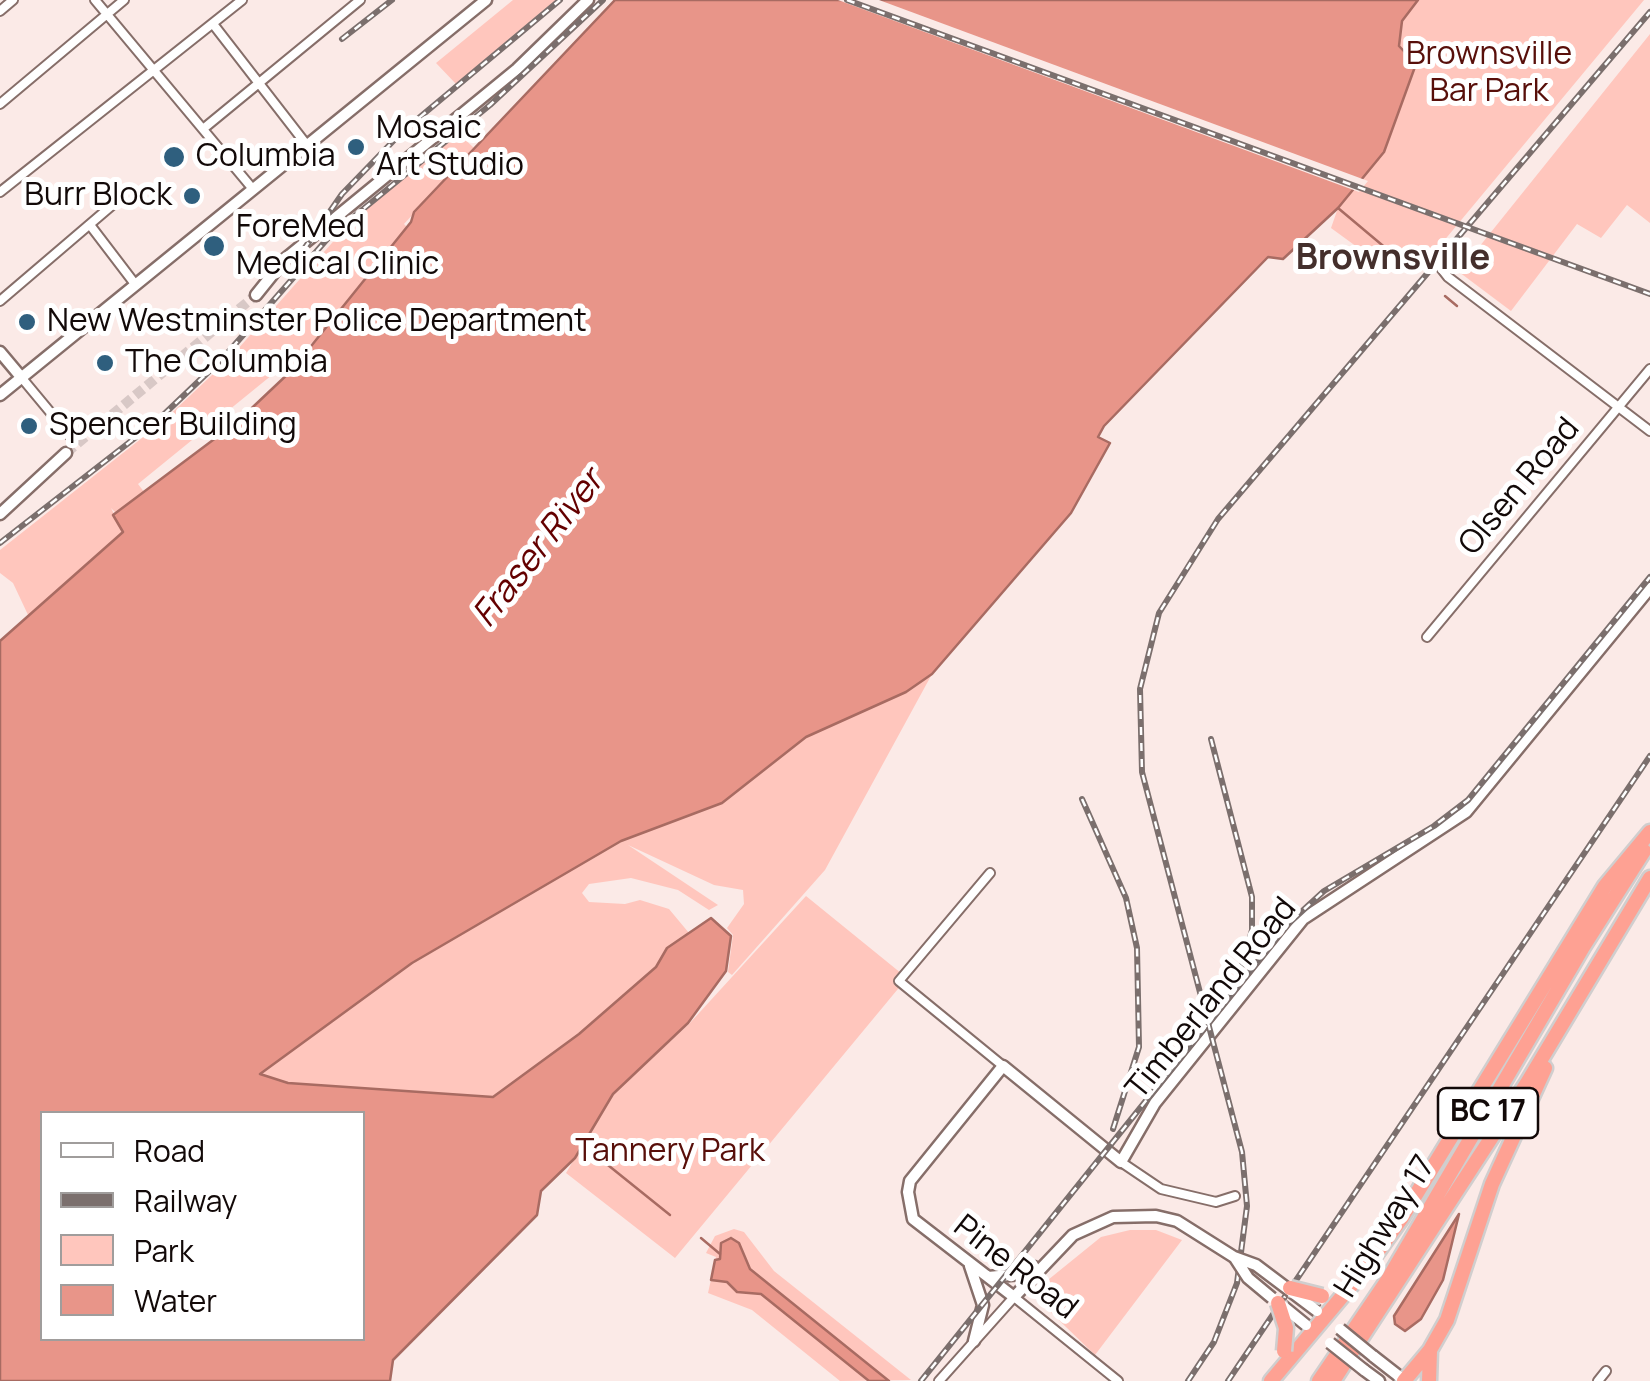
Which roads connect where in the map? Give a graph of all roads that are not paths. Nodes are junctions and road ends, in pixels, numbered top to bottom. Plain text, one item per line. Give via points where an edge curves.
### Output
1 (13, 0) edge
2 (96, 0) edge
3 (124, 0) edge
4 (242, 0) edge
5 (360, 0) edge
6 (486, 0) edge
7 (588, 0) edge
8 (473, 4) edge
9 (0, 11) edge
10 (108, 14) junction
11 (212, 24) junction
12 (152, 68) junction
13 (260, 83) junction
14 (0, 104) edge
15 (203, 129) junction
16 (306, 144) junction
17 (252, 188) junction
18 (0, 192) edge
19 (117, 201) dead end
20 (90, 225) junction
21 (1436, 262) dead end
22 (135, 284) junction
23 (256, 295) tunnel mouth
24 (0, 300) edge
25 (0, 352) edge
26 (1650, 369) edge
27 (21, 377) junction
28 (0, 395) edge
29 (1618, 407) junction
30 (1650, 431) edge
31 (70, 436) dead end
32 (66, 453) tunnel mouth
33 (0, 514) edge
34 (1650, 588) edge
35 (1427, 637) dead end
36 (1650, 832) edge
37 (1650, 842) edge
38 (990, 873) dead end
39 (1650, 878) edge
40 (1567, 1017) junction
41 (1004, 1066) junction
42 (1121, 1162) junction
43 (1235, 1196) dead end
44 (1234, 1257) junction
45 (968, 1263) junction
46 (1042, 1264) junction
47 (1366, 1268) junction
48 (988, 1277) junction
49 (1290, 1288) junction
50 (1014, 1297) junction
51 (1278, 1303) junction
52 (1320, 1314) junction
53 (1309, 1327) junction
54 (974, 1341) junction
55 (1430, 1350) junction
56 (1606, 1371) dead end
57 (1275, 1375) edge
58 (938, 1381) edge
59 (1118, 1381) edge
60 (1319, 1381) edge
61 (1333, 1381) edge
62 (1379, 1381) edge
63 (1404, 1381) edge
64 (1429, 1381) edge
65 (1598, 1381) edge

1 - 9 street
2 - 10 street
3 - 10 street
4 - 11 street
5 - 13 street
6 - 8 street
7 - 23 street via 517,70 285,260
8 - 16 street
10 - 12 street
10 - 14 street
11 - 12 street
11 - 13 street
12 - 15 street
12 - 18 street
13 - 15 street
13 - 16 street
15 - 17 street
16 - 17 street
17 - 22 street
19 - 20 street
20 - 22 street
20 - 24 street
21 - 29 street via 1448,278
22 - 27 street
25 - 27 street
26 - 29 street, Olsen Road
27 - 28 street
27 - 31 street
29 - 30 street
29 - 35 street, Olsen Road
32 - 33 street
34 - 42 street, Timberland Road via 1466,812 1303,919 1155,1104
36 - 47 highway via 1604,886
37 - 60 highway, Highway 17 / BC 17 via 1407,1248
38 - 41 street via 898,981
39 - 40 highway, Highway 17 / BC 17
40 - 55 highway via 1508,1143 1452,1307
40 - 61 highway, Highway 17 / BC 17
41 - 42 street
41 - 45 street, Pine Road via 910,1181 913,1219
42 - 43 street via 1149,1184 1173,1192 1216,1202
44 - 46 street via 1156,1216 1113,1217 1073,1235
44 - 49 street, bridge
44 - 51 street, bridge
45 - 48 street, Pine Road
45 - 54 street via 983,1305
46 - 48 street
46 - 50 street
47 - 49 highway, bridge via 1330,1295
47 - 52 highway
48 - 50 street, Pine Road
49 - 52 street, bridge
50 - 54 street
50 - 59 street, Pine Road
51 - 53 street, bridge
51 - 57 highway, bridge via 1286,1328
52 - 53 highway
52 - 63 street, bridge
53 - 57 highway
53 - 62 street, bridge
54 - 58 street
55 - 63 highway
55 - 64 highway
56 - 65 street

